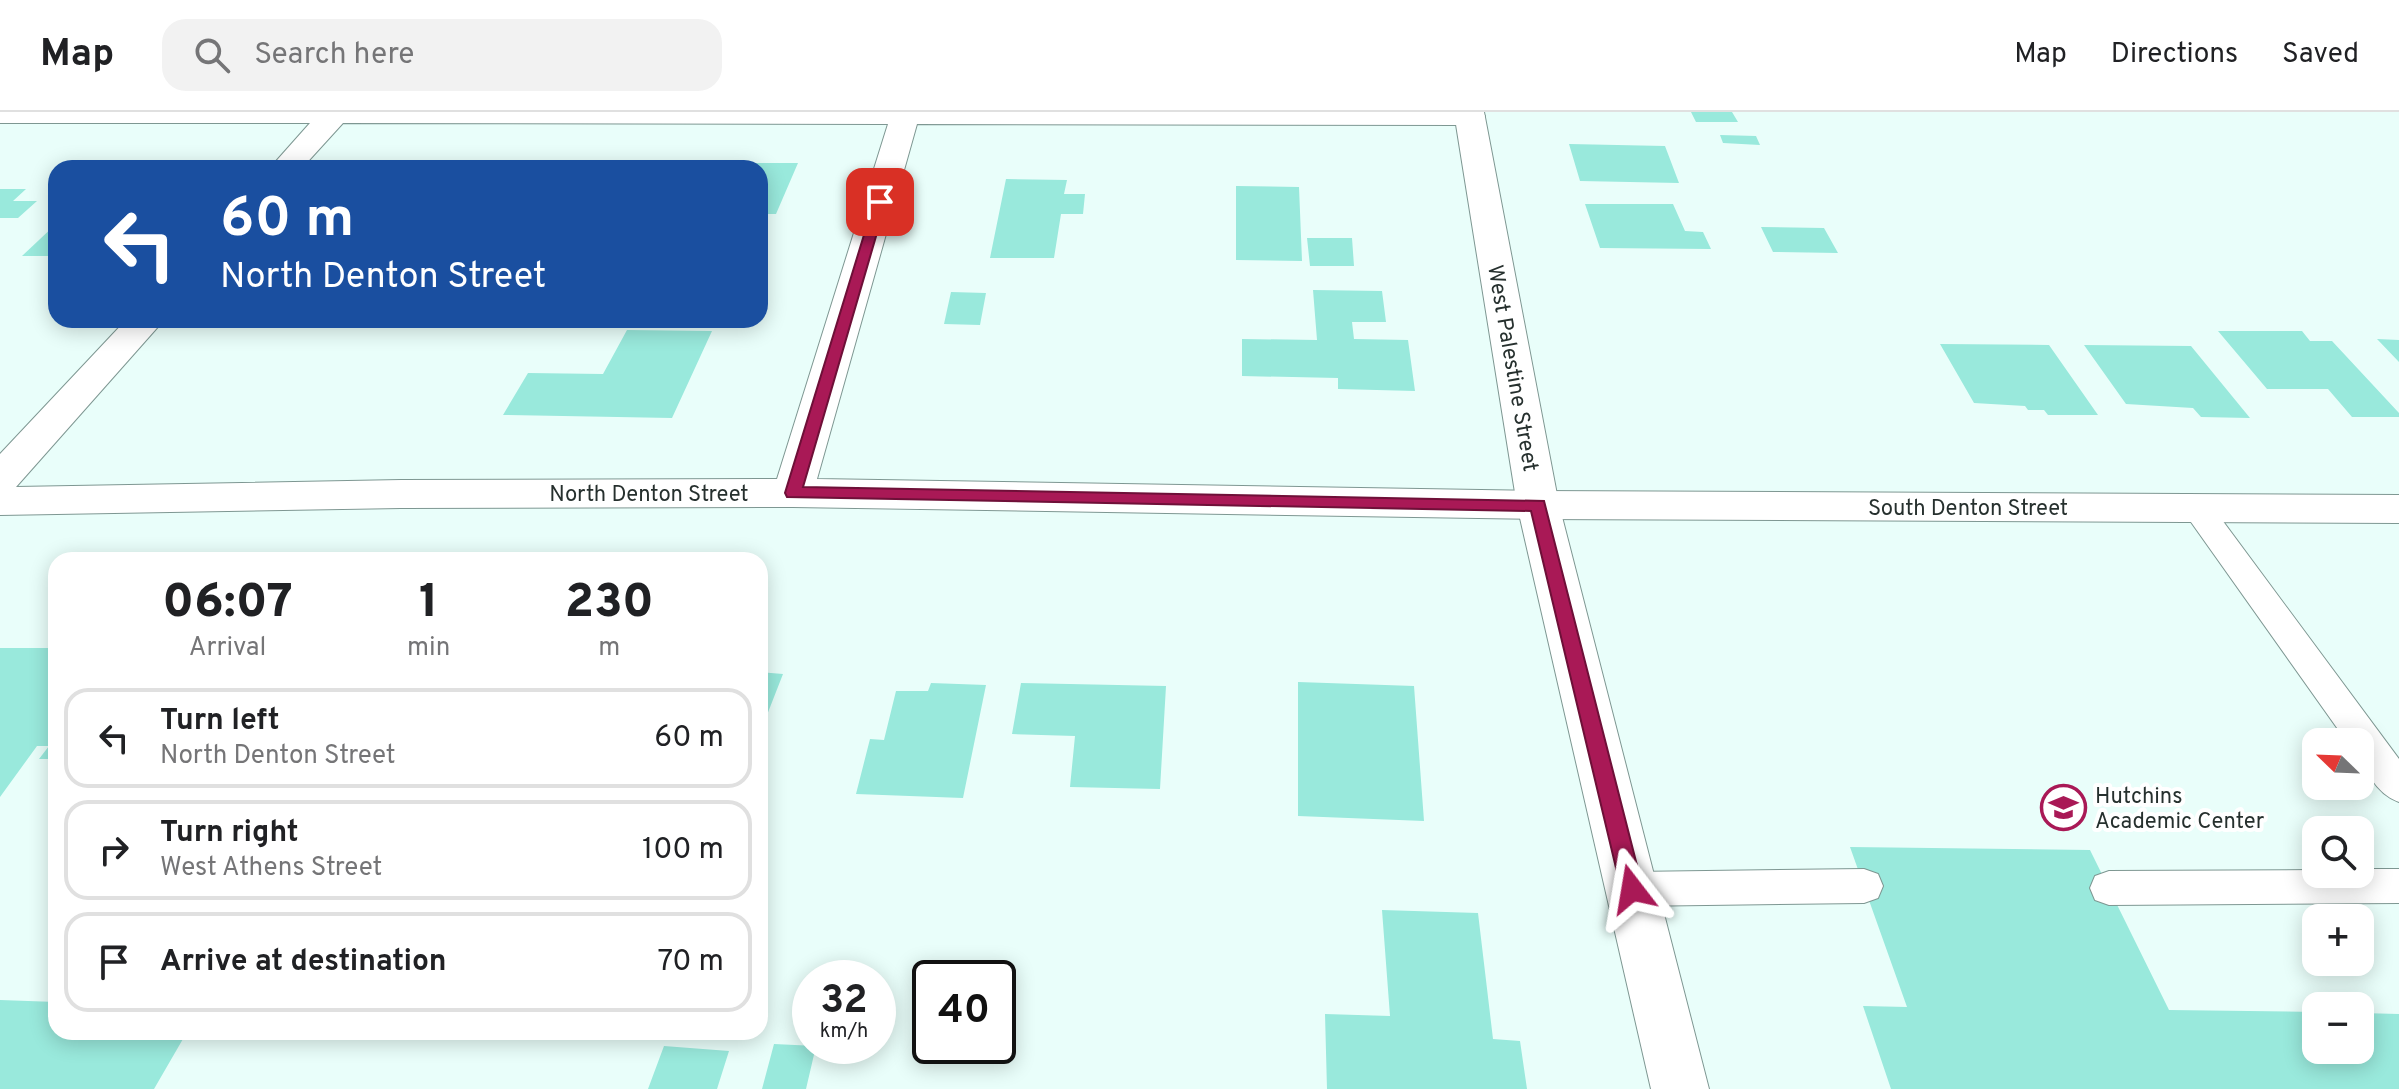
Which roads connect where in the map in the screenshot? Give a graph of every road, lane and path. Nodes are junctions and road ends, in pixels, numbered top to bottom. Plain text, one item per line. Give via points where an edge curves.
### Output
1 (906, 113) edge
2 (0, 114) edge
3 (335, 114) edge
4 (1470, 114) edge
5 (292, 160) edge
6 (139, 328) edge
7 (0, 479) edge
8 (793, 493) junction
9 (0, 501) edge
10 (1538, 505) junction
11 (2197, 508) junction
12 (2399, 509) edge
13 (2399, 787) edge
14 (1864, 886) dead end
15 (2399, 886) edge
16 (2109, 888) dead end
17 (1632, 889) junction
18 (1680, 1089) edge

1 - 3 street
1 - 4 street
1 - 8 street
2 - 3 street
3 - 5 street
4 - 10 street, West Palestine Street
6 - 7 street
8 - 9 street, North Denton Street
8 - 10 street, North Denton Street
10 - 11 street, South Denton Street
10 - 17 street, West Palestine Street
11 - 12 street, South Denton Street
11 - 13 lane
14 - 17 lane
15 - 16 lane
17 - 18 street, West Palestine Street

